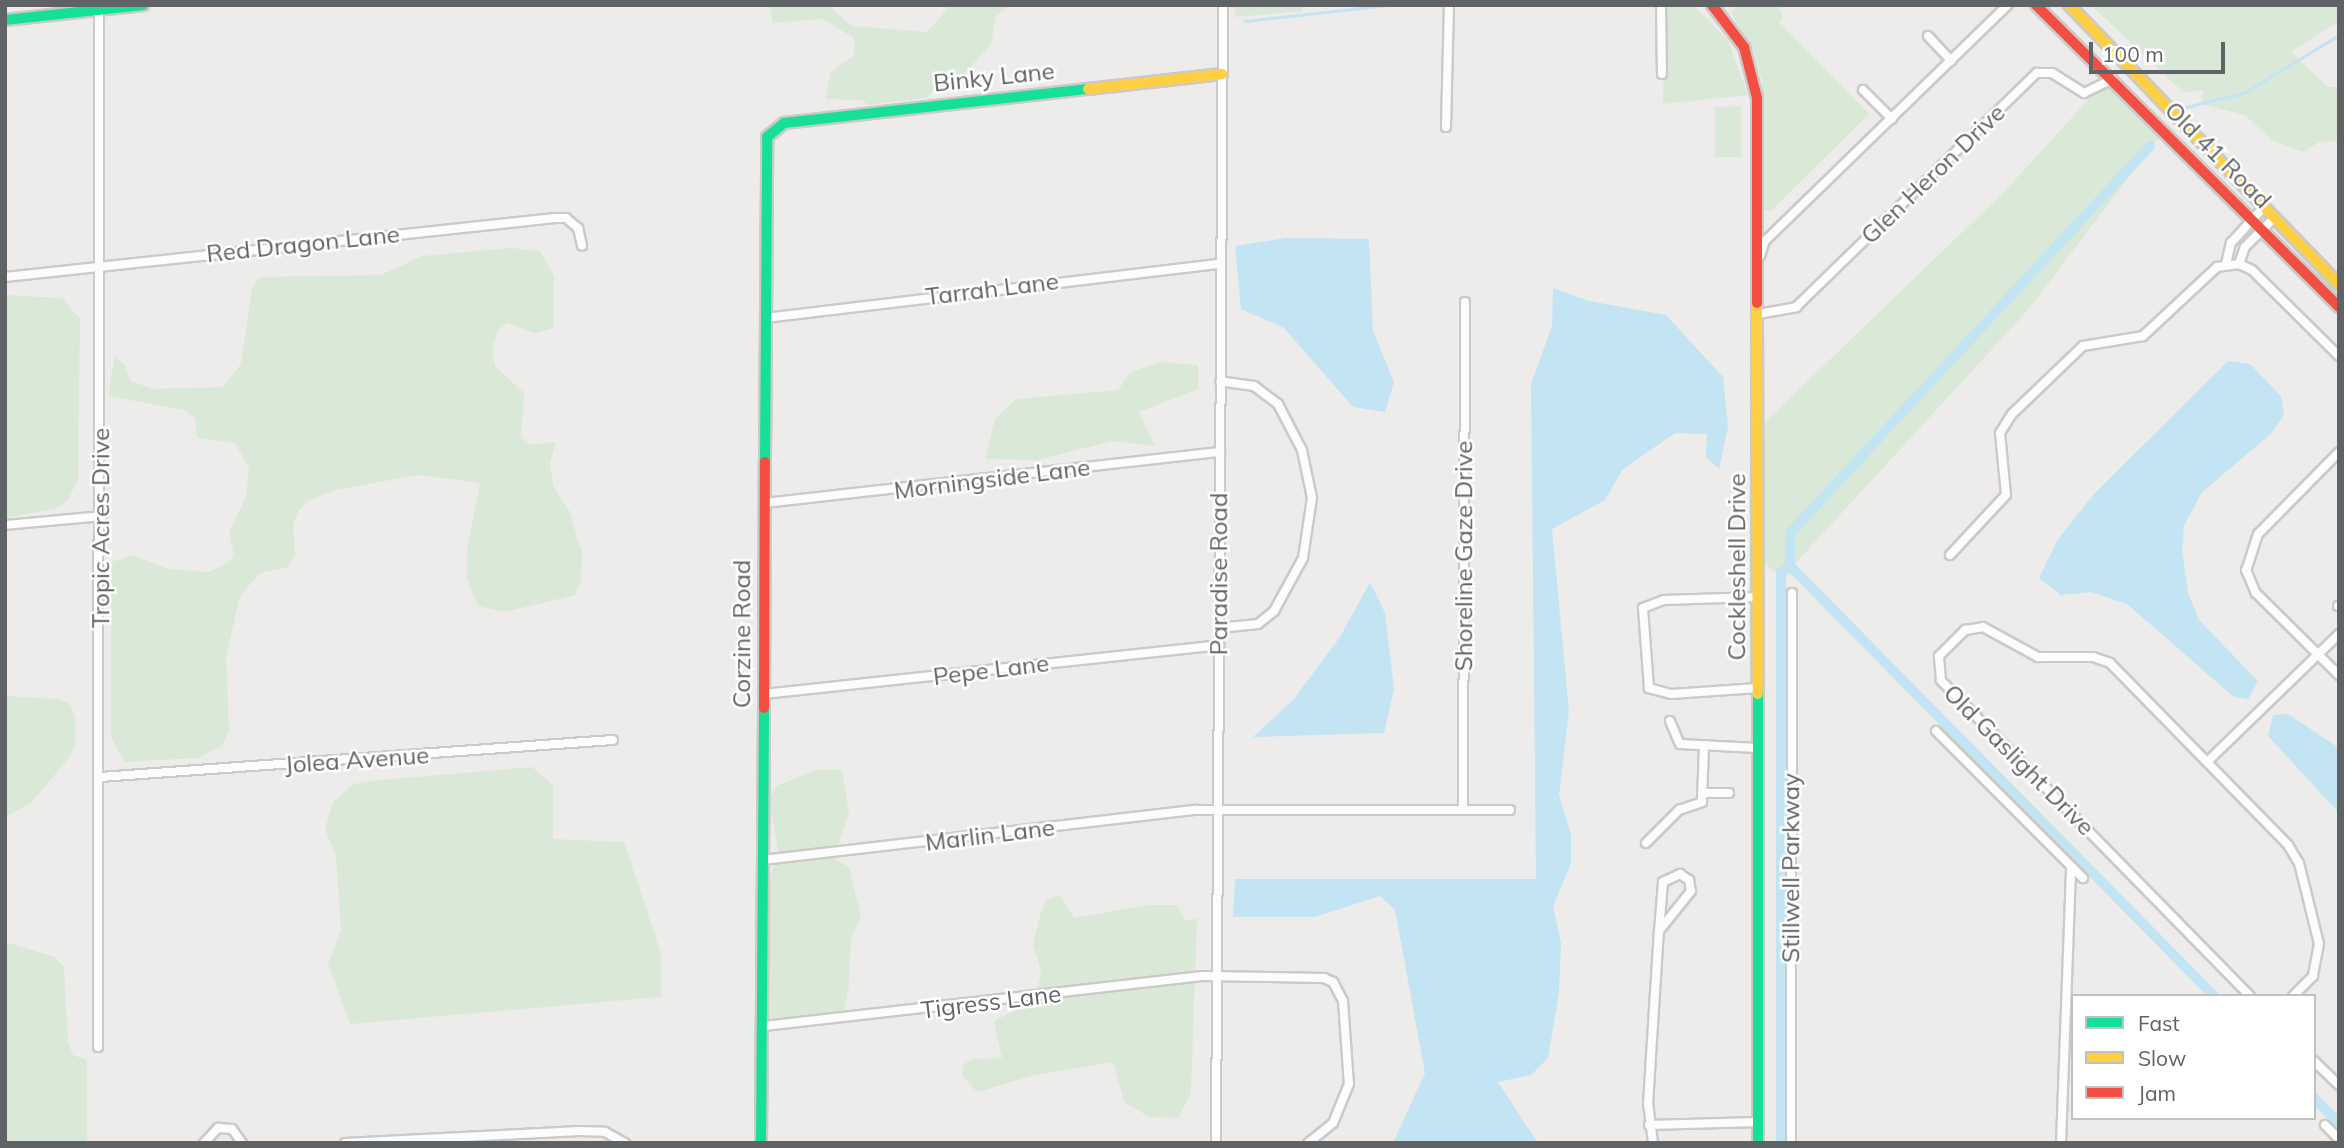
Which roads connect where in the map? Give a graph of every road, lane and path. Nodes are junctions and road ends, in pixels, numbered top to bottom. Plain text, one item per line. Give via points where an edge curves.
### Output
1 (143, 5) edge
2 (1223, 5) edge
3 (1448, 5) edge
4 (1661, 5) edge
5 (1712, 5) edge
6 (2008, 5) edge
7 (2036, 5) edge
8 (2069, 5) edge
9 (99, 10) junction
10 (5, 20) edge
11 (1928, 36) dead end
12 (1951, 61) junction
13 (1222, 74) junction
14 (1661, 74) dead end
15 (2113, 79) junction
16 (1863, 90) dead end
17 (1892, 119) junction
18 (1446, 127) dead end
19 (772, 128) joint
20 (2263, 208) junction
21 (2252, 219) junction
22 (2273, 219) junction
23 (2263, 230) junction
24 (582, 246) dead end
25 (1759, 258) junction
26 (1220, 264) junction
27 (2226, 264) junction
28 (2239, 264) junction
29 (99, 267) junction
30 (5, 276) edge
31 (2339, 285) edge
32 (1465, 302) dead end
33 (2339, 307) edge
34 (1758, 314) junction
35 (765, 318) junction
36 (2339, 356) edge
37 (1220, 381) junction
38 (1220, 452) junction
39 (2339, 453) edge
40 (764, 503) junction
41 (102, 516) junction
42 (5, 525) edge
43 (1950, 555) dead end
44 (1792, 593) dead end
45 (1758, 597) junction
46 (1219, 628) junction
47 (2339, 634) edge
48 (1219, 645) junction
49 (2317, 656) junction
50 (2339, 675) edge
51 (1758, 688) junction
52 (763, 694) junction
53 (1670, 721) dead end
54 (1936, 731) dead end
55 (613, 740) dead end
56 (1704, 746) junction
57 (1758, 748) junction
58 (2207, 762) junction
59 (100, 777) junction
60 (1702, 793) junction
61 (1729, 793) dead end
62 (1217, 808) junction
63 (1462, 810) junction
64 (1510, 810) dead end
65 (1646, 843) dead end
66 (762, 860) junction
67 (2071, 867) junction
68 (2083, 878) dead end
69 (1659, 931) junction
70 (1217, 976) junction
71 (2248, 994) edge
72 (2295, 994) edge
73 (764, 1026) junction
74 (98, 1047) dead end
75 (2316, 1063) edge
76 (2339, 1085) edge
77 (1758, 1122) junction
78 (1649, 1125) junction
79 (2325, 1125) dead end
80 (2336, 1139) edge
81 (204, 1143) edge
82 (242, 1143) edge
83 (345, 1143) edge
84 (625, 1143) edge
85 (761, 1143) edge
86 (1216, 1143) edge
87 (1308, 1143) edge
88 (1653, 1143) edge
89 (1758, 1143) edge
90 (1791, 1143) edge
91 (2061, 1143) edge

1 - 9 street
2 - 13 street, Paradise Road
3 - 18 street
4 - 14 street
5 - 25 street, Cockleshell Drive via 1744,47 1756,85
6 - 12 street
7 - 15 street, Old 41 Road
8 - 20 street, Old 41 Road
9 - 10 street
9 - 29 street, Tropic Acres Drive
11 - 12 street
12 - 17 street
13 - 19 street, Binky Lane via 935,104
13 - 26 street, Paradise Road
15 - 21 street, Old 41 Road
15 - 34 street, Glen Heron Drive via 2084,93 2057,75 2045,72 2031,78 1796,307
16 - 17 street
17 - 25 street via 1765,242
19 - 35 street, Corzine Road via 765,148
20 - 21 street
20 - 22 street, Old 41 Road
21 - 23 street, Old 41 Road
21 - 27 street via 2231,243
22 - 23 street
22 - 31 street, Old 41 Road
23 - 28 street via 2245,247
23 - 33 street, Old 41 Road
24 - 29 street, Red Dragon Lane via 579,228 566,218 555,218
25 - 34 street, Cockleshell Drive
26 - 35 street, Tarrah Lane
26 - 37 street, Paradise Road
27 - 28 street
27 - 43 street via 2208,272 2143,336 2083,346 2012,414 2000,433 2006,495
28 - 36 street via 2261,277
29 - 30 street, Red Dragon Lane
29 - 41 street, Tropic Acres Drive
32 - 63 street, Shoreline Gaze Drive
34 - 45 street, Cockleshell Drive
35 - 40 street, Corzine Road
37 - 38 street, Paradise Road
37 - 46 street via 1264,390 1278,404 1302,450 1312,498 1303,558 1274,611 1258,624
38 - 40 street, Morningside Lane
38 - 46 street, Paradise Road
39 - 49 street via 2258,534 2246,557 2256,593
40 - 52 street, Corzine Road
41 - 42 street
41 - 59 street, Tropic Acres Drive
44 - 90 street, Stillwell Parkway
45 - 51 street, Cockleshell Drive
45 - 51 street via 1664,600 1643,608 1648,688 1671,694
46 - 48 street, Paradise Road
47 - 49 street
48 - 52 street, Pepe Lane
48 - 62 street, Paradise Road
49 - 50 street
49 - 58 street
51 - 57 street, Cockleshell Drive
52 - 66 street, Corzine Road
53 - 56 street via 1680,744
54 - 67 street
55 - 59 street, Jolea Avenue
56 - 57 street
56 - 60 street
57 - 77 street, Cockleshell Drive
58 - 71 street, Old Gaslight Drive via 2103,659 2038,657 1979,625 1965,630 1937,662 1941,680
58 - 72 street, Old Gaslight Drive via 2288,845 2299,863 2318,959 2313,976
59 - 74 street, Tropic Acres Drive
60 - 61 street
60 - 65 street via 1702,802 1679,810
62 - 63 street, Marlin Lane
62 - 66 street, Marlin Lane
62 - 70 street, Paradise Road
63 - 64 street, Marlin Lane
66 - 73 street, Corzine Road
67 - 68 street
67 - 91 street
69 - 69 street via 1663,882 1680,874 1689,880 1690,891
69 - 78 street
70 - 73 street, Tigress Lane
70 - 86 street, Paradise Road
70 - 87 street, Tigress Lane via 1314,977 1333,982 1340,990 1349,1084 1333,1123
73 - 85 street, Corzine Road
75 - 76 street
77 - 78 street
77 - 89 street, Cockleshell Drive
78 - 88 street
79 - 80 street
81 - 82 street via 218,1128 232,1129
83 - 84 street via 580,1131 605,1132

